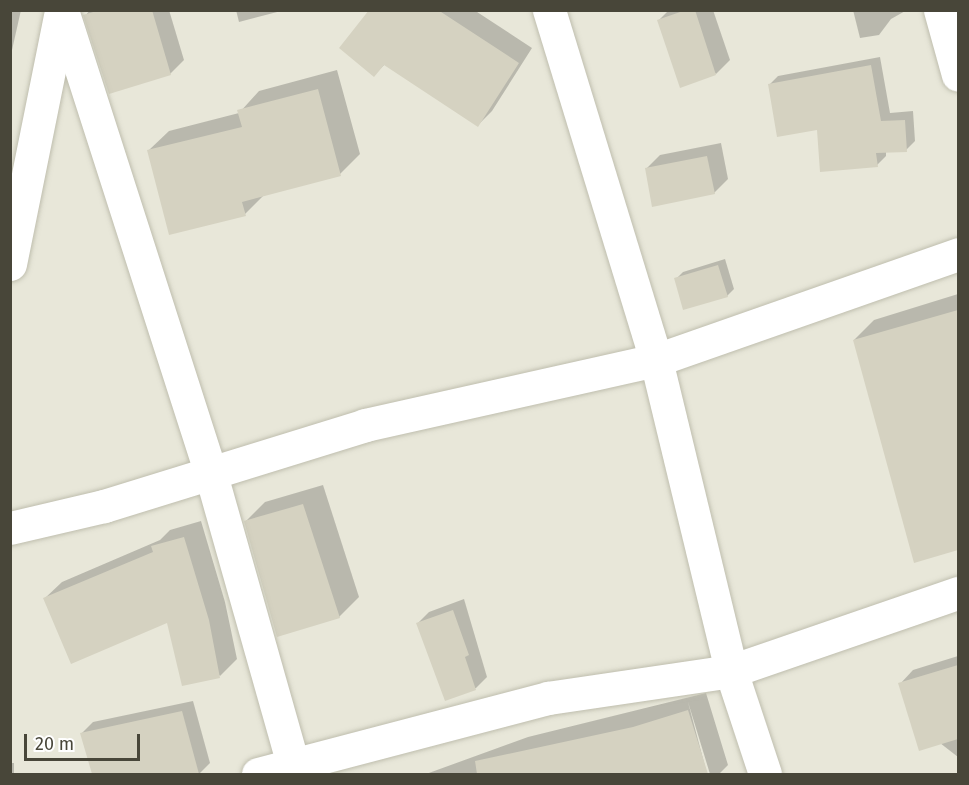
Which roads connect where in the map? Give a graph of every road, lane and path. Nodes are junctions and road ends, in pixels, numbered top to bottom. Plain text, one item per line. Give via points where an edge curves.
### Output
1 (62, 10) edge
2 (549, 10) edge
3 (940, 10) edge
4 (958, 75) edge
5 (958, 254) edge
6 (10, 264) edge
7 (656, 360) junction
8 (210, 471) junction
9 (10, 528) edge
10 (958, 593) edge
11 (731, 671) junction
12 (294, 770) edge
13 (258, 774) edge
14 (765, 774) edge

1 - 6 street
1 - 8 street
2 - 7 street
3 - 4 street
5 - 7 street
7 - 8 street via 365,425
7 - 11 street
8 - 9 street via 104,506
8 - 12 street
10 - 11 street
11 - 12 street via 548,698
11 - 14 street
12 - 13 street

